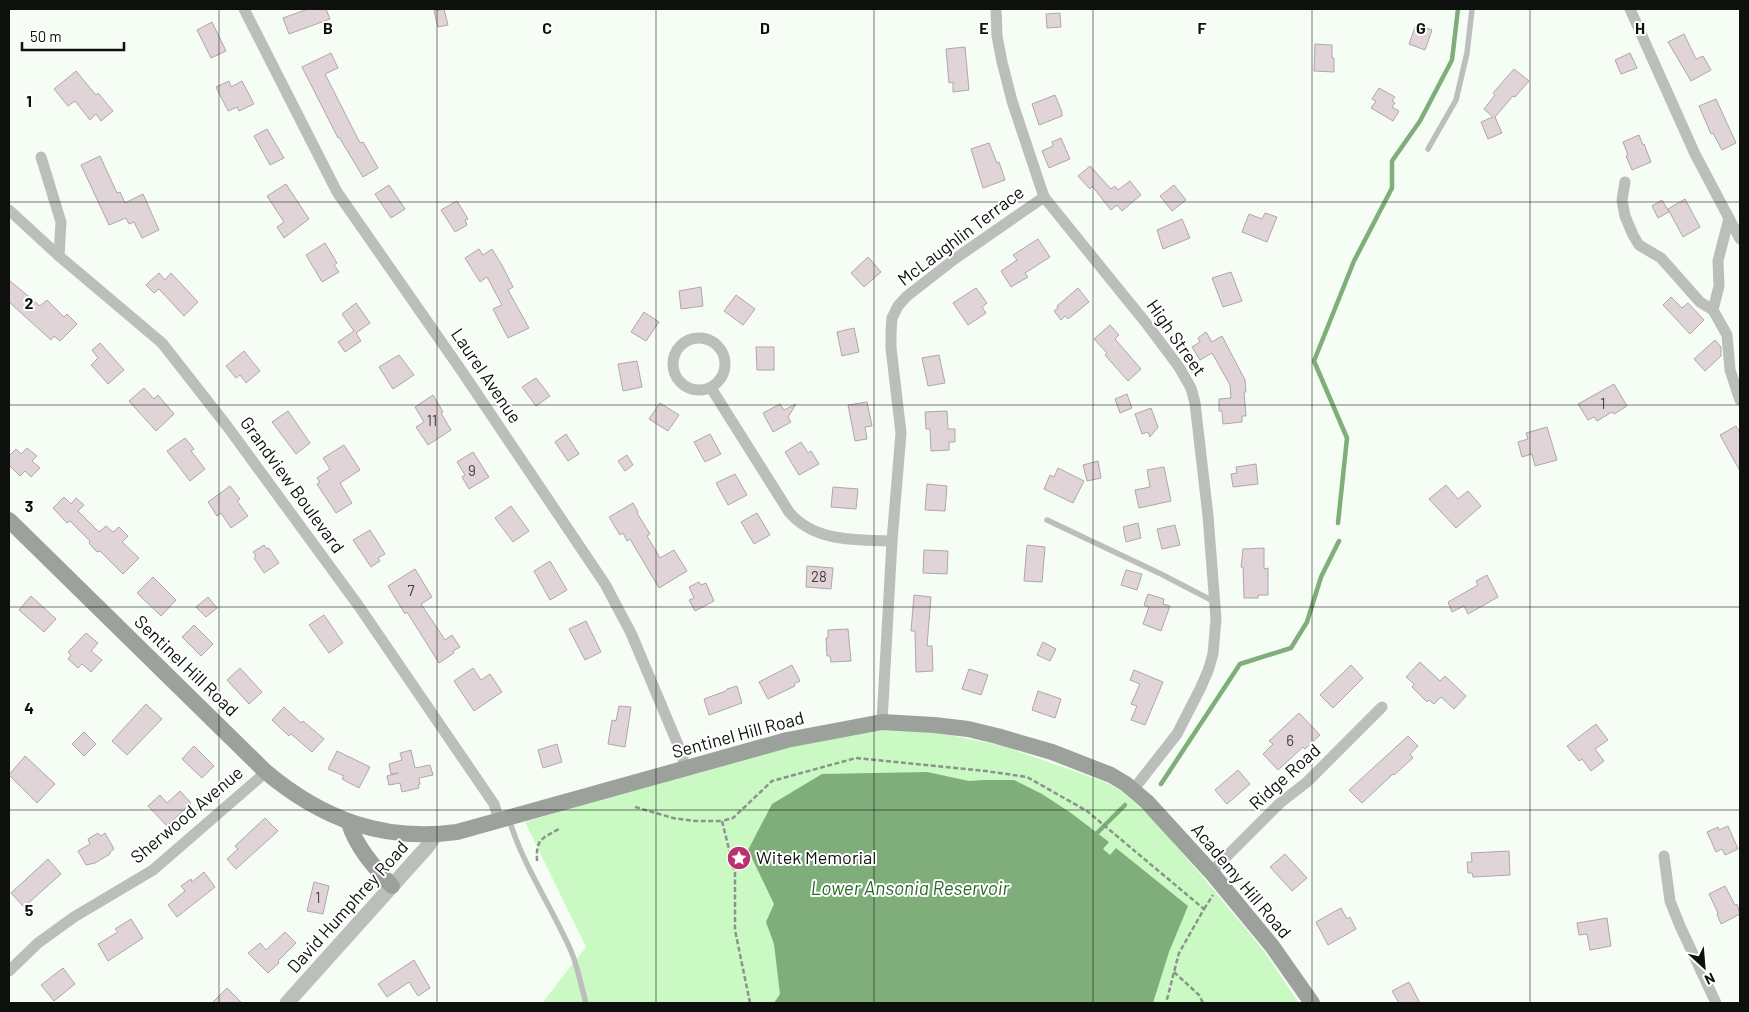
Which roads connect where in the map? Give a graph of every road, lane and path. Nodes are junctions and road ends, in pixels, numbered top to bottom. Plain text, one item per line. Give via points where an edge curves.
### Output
1 (244, 9) edge
2 (996, 9) edge
3 (1472, 9) edge
4 (1630, 9) edge
5 (1428, 149) dead end
6 (41, 157) dead end
7 (1625, 182) dead end
8 (1044, 197) junction
9 (9, 210) edge
10 (1729, 218) junction
11 (1740, 239) edge
12 (59, 256) junction
13 (1713, 310) junction
14 (711, 388) junction
15 (1740, 400) edge
16 (9, 520) edge
17 (1047, 520) dead end
18 (892, 541) junction
19 (1215, 602) junction
20 (1382, 707) dead end
21 (882, 722) junction
22 (686, 769) junction
23 (266, 772) junction
24 (1133, 790) junction
25 (635, 807) dead end
26 (504, 820) junction
27 (722, 821) junction
28 (349, 823) junction
29 (559, 829) dead end
30 (435, 835) junction
31 (1664, 856) dead end
32 (530, 869) junction
33 (1211, 872) junction
34 (392, 886) junction
35 (9, 971) edge
36 (1174, 972) junction
37 (287, 1003) edge
38 (586, 1003) edge
39 (750, 1003) edge
40 (1166, 1003) edge
41 (1203, 1003) edge
42 (1312, 1003) edge
43 (1716, 1003) edge

1 - 22 street, Laurel Avenue via 337,192 467,378 619,608
2 - 8 street, High Street via 1002,62
3 - 5 lane via 1467,53 1456,100
4 - 10 street via 1695,154
6 - 12 street via 61,222
7 - 13 street via 1622,200 1639,245 1661,258 1700,302
8 - 18 street, McLaughlin Terrace via 907,296 892,318 891,348 901,433
8 - 19 street, High Street via 1146,323 1179,367 1190,388 1195,403
9 - 12 street, Grandview Boulevard
10 - 11 street
10 - 13 street via 1718,261 1719,286
12 - 26 street, Grandview Boulevard via 162,343 358,605
13 - 15 street via 1727,335 1730,370
14 - 14 street via 695,390 676,376 673,359 681,345 689,340 707,338 715,342 725,357 724,375
14 - 18 street via 797,521 831,536
16 - 23 main road, Sentinel Hill Road
17 - 19 lane
18 - 21 street, McLaughlin Terrace
19 - 24 street, High Street via 1216,635 1208,671 1176,734
20 - 33 street, Ridge Road
21 - 22 main road, Sentinel Hill Road via 787,740
21 - 24 main road, Sentinel Hill Road via 934,724 997,736 1095,768
22 - 26 main road, Sentinel Hill Road
23 - 28 main road, Sentinel Hill Road via 311,805
23 - 35 street, Sherwood Avenue via 154,870 74,917 38,943
24 - 33 main road, Academy Hill Road
25 - 27 path via 695,822
26 - 30 main road, Sentinel Hill Road
26 - 32 lane
27 - 36 path via 733,818 772,782 856,758 1026,777 1096,818 1204,909 1179,953
27 - 39 path via 735,873 735,930
28 - 30 main road, Sentinel Hill Road via 391,832
28 - 34 main road via 360,848
29 - 32 path via 538,843 536,865
30 - 34 street, David Humphrey Road
31 - 43 street via 1670,901
32 - 38 lane via 572,953
33 - 42 main road, Academy Hill Road via 1272,946
34 - 37 street, David Humphrey Road
36 - 40 path
36 - 41 path via 1199,995

